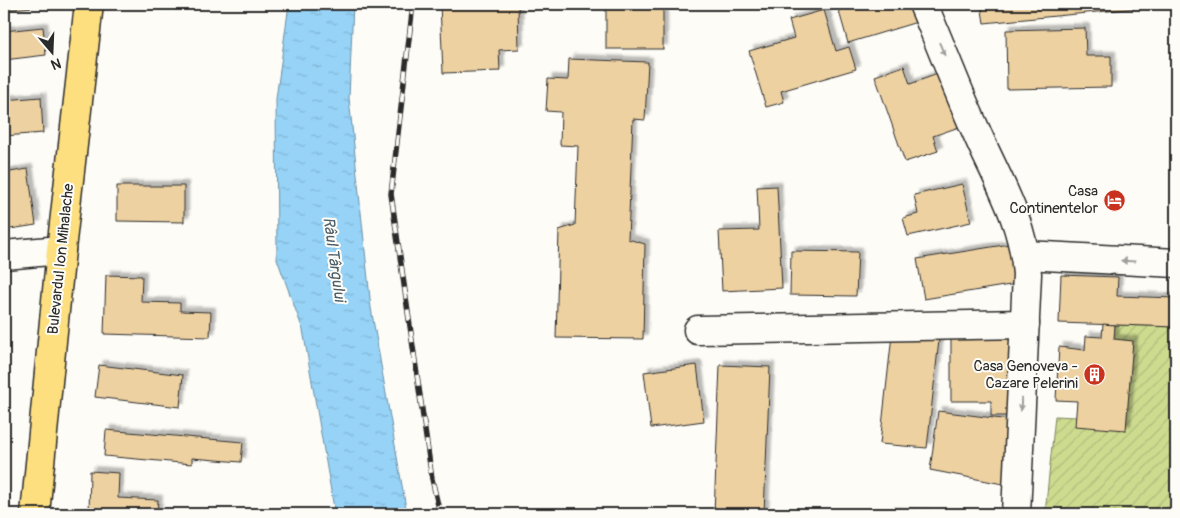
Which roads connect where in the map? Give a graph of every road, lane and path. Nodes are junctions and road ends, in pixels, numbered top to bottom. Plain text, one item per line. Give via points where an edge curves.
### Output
1 (88, 4) edge
2 (923, 4) edge
3 (61, 250) junction
4 (4, 255) edge
5 (1026, 256) junction
6 (1176, 263) edge
7 (1025, 324) junction
8 (698, 330) dead end
9 (35, 514) edge
10 (1016, 514) edge

1 - 3 highway, Bulevardul Ion Mihalache
2 -> 5 street via 976,132 1014,211
3 - 4 street
3 - 9 highway, Bulevardul Ion Mihalache
6 -> 5 street
5 - 7 street
7 - 8 street
7 -> 10 street

